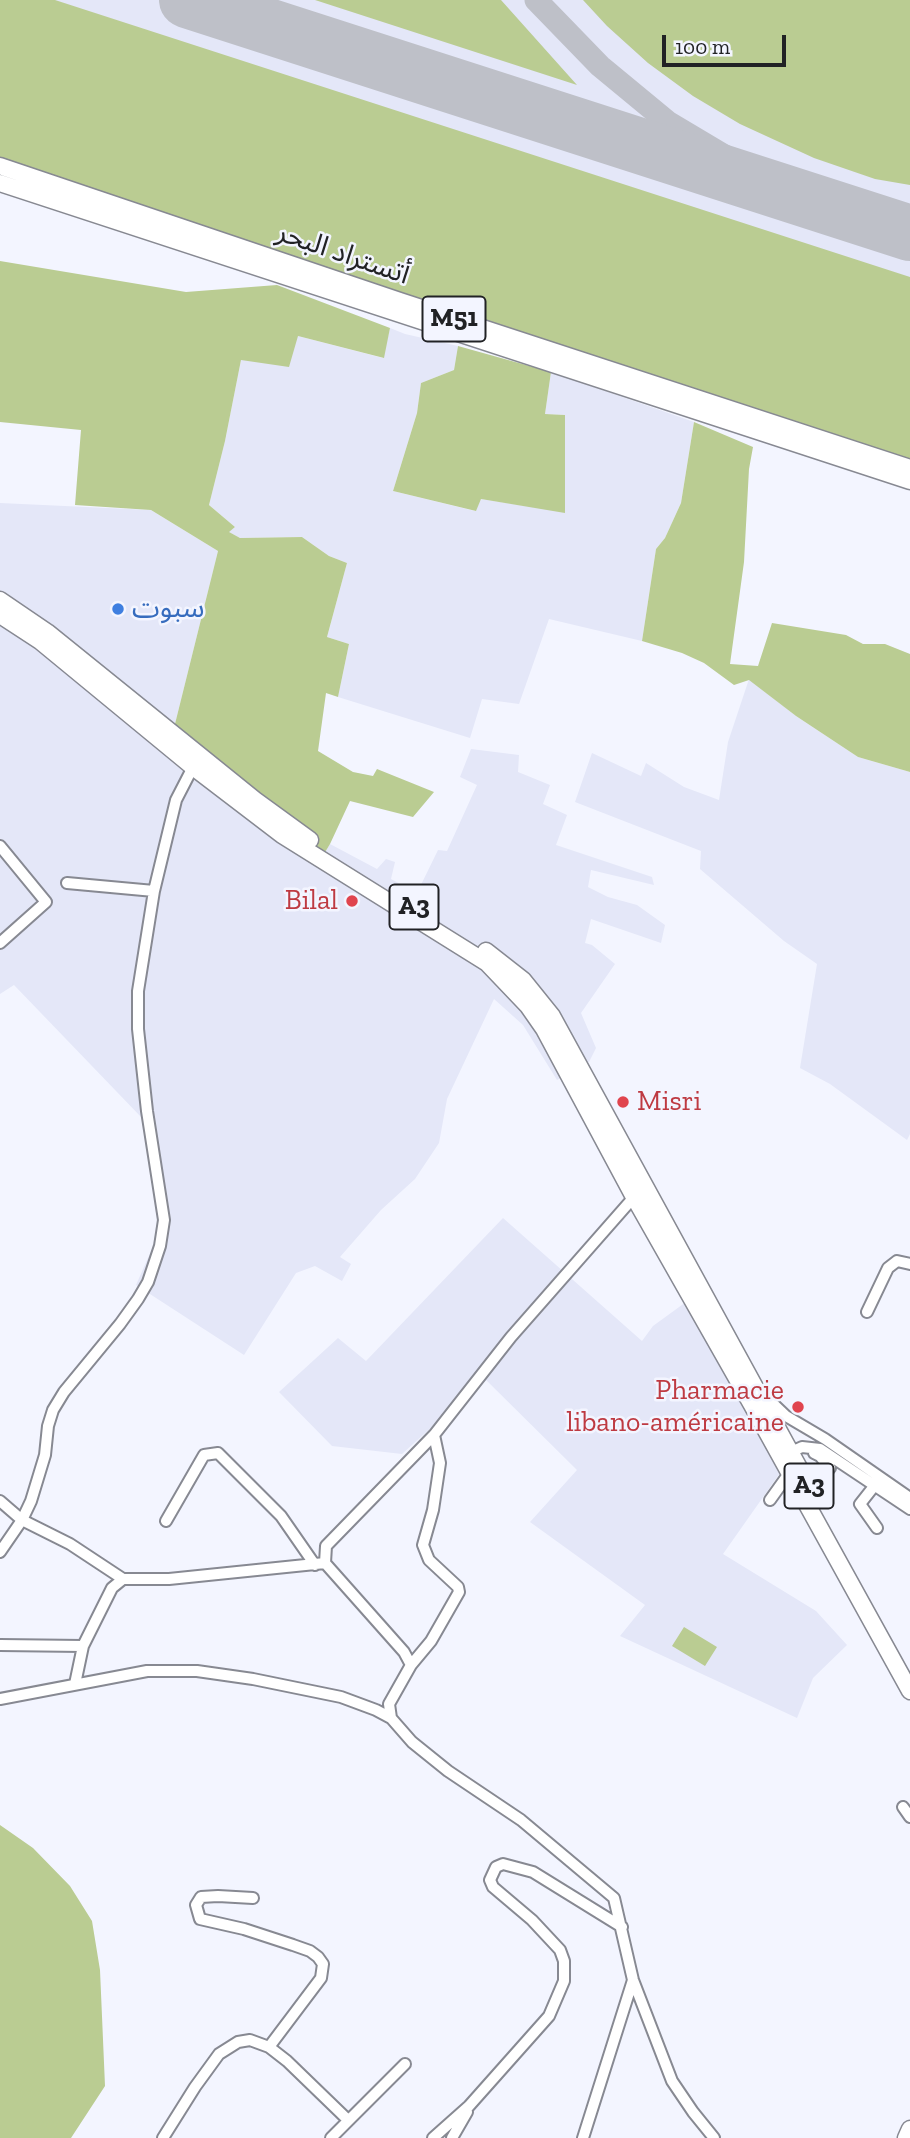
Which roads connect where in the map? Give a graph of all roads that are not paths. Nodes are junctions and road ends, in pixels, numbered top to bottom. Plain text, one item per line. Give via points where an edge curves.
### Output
1 (0, 166) edge
2 (0, 183) edge
3 (910, 468) edge
4 (910, 481) edge
5 (0, 600) edge
6 (0, 615) edge
7 (193, 767) junction
8 (0, 846) edge
9 (67, 883) dead end
10 (154, 891) junction
11 (0, 943) edge
12 (634, 1197) junction
13 (910, 1264) edge
14 (867, 1312) dead end
15 (758, 1390) junction
16 (434, 1434) junction
17 (797, 1449) junction
18 (830, 1468) dead end
19 (790, 1472) junction
20 (875, 1485) junction
21 (910, 1498) edge
22 (770, 1500) dead end
23 (0, 1501) edge
24 (910, 1508) edge
25 (22, 1520) junction
26 (166, 1521) dead end
27 (877, 1528) dead end
28 (0, 1552) edge
29 (320, 1564) junction
30 (122, 1579) junction
31 (0, 1645) edge
32 (83, 1646) junction
33 (896, 1663) junction
34 (411, 1665) junction
35 (75, 1684) junction
36 (910, 1691) edge
37 (0, 1699) edge
38 (392, 1700) junction
39 (376, 1710) junction
40 (391, 1718) junction
41 (903, 1807) dead end
42 (910, 1817) edge
43 (253, 1898) dead end
44 (622, 1927) junction
45 (634, 1980) junction
46 (269, 2047) junction
47 (405, 2063) dead end
48 (469, 2106) junction
49 (348, 2120) junction
50 (910, 2129) edge
51 (163, 2138) edge
52 (331, 2138) edge
53 (433, 2138) edge
54 (452, 2138) edge
55 (583, 2138) edge
56 (714, 2138) edge
57 (906, 2138) edge

1 - 3 highway, أتستراد البحر / M51
2 - 4 highway, أتستراد البحر / M51
5 - 15 highway, A3 via 47,632 293,829 496,957 523,979 552,1017
6 - 7 highway, A3 via 40,641
7 - 10 street via 176,800
7 - 12 highway, A3 via 282,835 498,973 544,1029
8 - 11 street via 47,902
9 - 10 street
10 - 25 street via 140,971 138,1029 164,1233 138,1299 53,1410 39,1478
12 - 16 street
12 - 19 highway, A3
13 - 14 street via 897,1262 888,1268
15 - 17 highway, A3
15 - 21 street via 786,1416
16 - 29 street via 331,1540
16 - 34 street via 440,1463 423,1545 429,1560 459,1592 432,1641
17 - 18 street via 820,1456
17 - 20 street via 821,1449
17 - 33 highway, A3
19 - 22 street
19 - 33 highway, A3
20 - 24 street
20 - 27 street via 860,1504
23 - 25 street
25 - 28 street
25 - 30 street via 70,1544
26 - 29 street via 204,1455 218,1453 281,1516
29 - 30 street via 169,1579
29 - 34 street via 404,1652
30 - 32 street via 112,1588
31 - 32 street
32 - 35 street
33 - 36 highway, A3
34 - 38 street
35 - 37 street
35 - 39 street via 147,1671 197,1671 318,1692
38 - 39 street
38 - 40 street
39 - 40 street
40 - 44 street via 448,1771 521,1820 609,1893
41 - 42 street
43 - 46 street via 201,1897 196,1905 200,1919 244,1928 310,1951 323,1964 321,1978
44 - 45 street
44 - 48 street via 533,1872 503,1864 496,1867 490,1880 493,1886 560,1950 564,1982 549,2016
45 - 55 street
45 - 56 street via 672,2081
46 - 49 street
46 - 51 street via 250,2040 219,2054
47 - 49 street
48 - 53 street
48 - 54 street
49 - 52 street
50 - 57 highway

